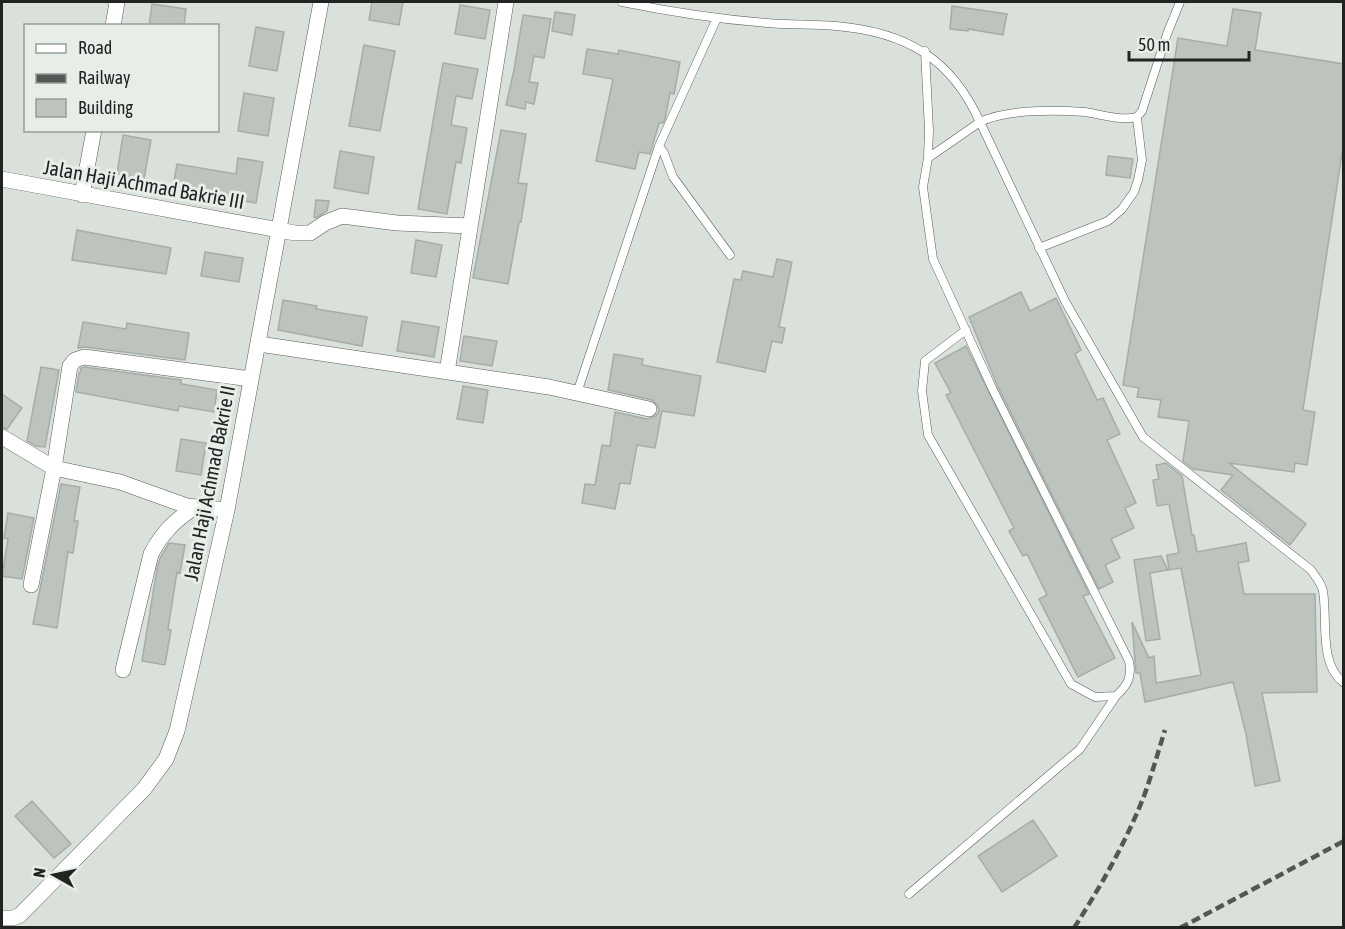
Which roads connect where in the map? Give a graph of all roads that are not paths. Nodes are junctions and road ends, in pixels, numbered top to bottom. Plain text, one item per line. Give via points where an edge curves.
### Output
1 (117, 2) edge
2 (321, 2) edge
3 (506, 2) edge
4 (622, 2) edge
5 (1180, 2) edge
6 (717, 18) junction
7 (113, 24) edge
8 (925, 51) junction
9 (1137, 118) junction
10 (980, 123) junction
11 (94, 132) edge
12 (658, 146) junction
13 (928, 158) junction
14 (2, 178) edge
15 (82, 195) junction
16 (470, 226) junction
17 (278, 230) junction
18 (1039, 248) junction
19 (730, 255) dead end
20 (966, 330) junction
21 (259, 344) junction
22 (447, 372) junction
23 (251, 379) junction
24 (577, 393) junction
25 (649, 409) dead end
26 (2, 437) edge
27 (54, 468) junction
28 (195, 507) junction
29 (227, 510) junction
30 (31, 585) dead end
31 (123, 670) dead end
32 (1344, 683) edge
33 (1116, 696) junction
34 (909, 894) dead end
35 (2, 918) edge
36 (18, 921) edge

1 - 7 street
2 - 17 street, Jalan Haji Achmad Bakrie II
3 - 16 street
4 - 6 lane
5 - 9 lane
6 - 8 lane via 837,26 898,39
6 - 12 lane
8 - 10 lane via 969,99
8 - 13 lane
9 - 10 lane via 1059,111 995,115
9 - 18 lane via 1142,160 1134,192 1122,209 1108,221
10 - 13 lane
10 - 18 lane
11 - 15 street
12 - 19 lane via 673,177
12 - 24 lane
13 - 20 lane via 923,187 933,259
14 - 15 street, Jalan Haji Achmad Bakrie III
15 - 17 street, Jalan Haji Achmad Bakrie III
16 - 17 street, Jalan Haji Achmad Bakrie III via 342,216 310,233
16 - 22 street
17 - 21 street, Jalan Haji Achmad Bakrie II
18 - 32 lane via 1143,437 1311,570 1323,589 1328,657 1337,678
20 - 33 lane via 1129,661 1129,681
20 - 33 lane via 925,361 922,391 928,435 1071,684 1095,697
21 - 22 street
21 - 23 street, Jalan Haji Achmad Bakrie II
22 - 24 street
23 - 27 street via 84,357 75,360 70,366
23 - 29 street, Jalan Haji Achmad Bakrie II
24 - 25 street
26 - 27 street
27 - 28 street via 120,482
27 - 30 street
28 - 29 street
28 - 31 street via 159,538
29 - 36 street, Jalan Haji Achmad Bakrie II via 183,714 166,759 144,789
33 - 34 lane via 1080,748
35 - 36 street

